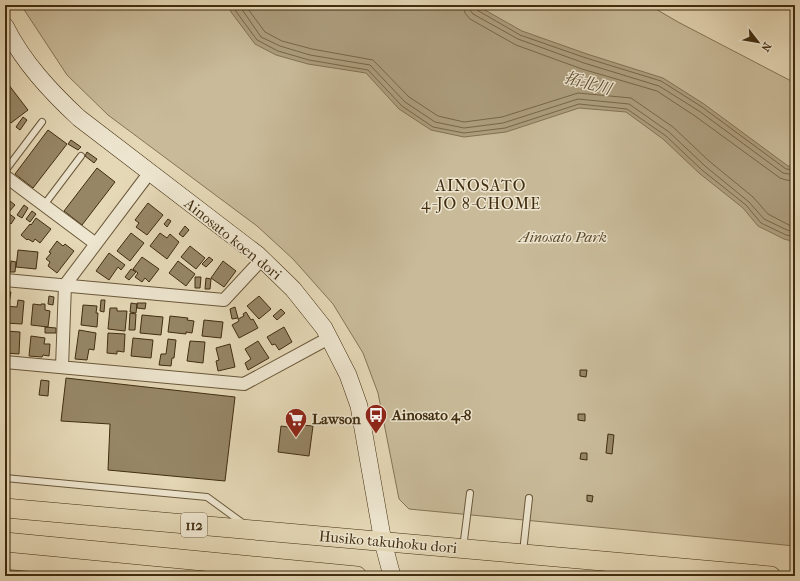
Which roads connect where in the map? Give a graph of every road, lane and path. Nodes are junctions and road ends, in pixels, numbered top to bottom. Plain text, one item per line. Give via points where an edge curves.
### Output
1 (5, 26) edge
2 (42, 122) dead end
3 (81, 156) dead end
4 (5, 171) edge
5 (150, 172) junction
6 (5, 176) edge
7 (44, 205) junction
8 (96, 244) junction
9 (262, 259) junction
10 (5, 280) edge
11 (65, 285) junction
12 (329, 338) junction
13 (5, 362) edge
14 (62, 367) junction
15 (5, 478) edge
16 (470, 493) dead end
17 (528, 498) dead end
18 (5, 508) edge
19 (254, 530) junction
20 (5, 542) edge
21 (383, 542) junction
22 (463, 549) junction
23 (523, 554) junction
24 (5, 573) edge
25 (318, 574) edge
26 (41, 576) edge
27 (357, 576) edge
28 (392, 576) edge
29 (770, 576) edge

1 - 5 street, Ainosato koen dori via 39,78 57,98
2 - 4 lane
3 - 7 lane
5 - 8 street
5 - 9 street, Ainosato koen dori
6 - 7 street
7 - 8 street
8 - 11 street
9 - 11 street via 224,300
9 - 12 street, Ainosato koen dori via 293,289
10 - 11 street
11 - 14 street
12 - 14 street via 244,384
12 - 21 street, Ainosato koen dori via 348,375 359,406
13 - 14 street
15 - 19 lane via 207,497
16 - 22 lane
17 - 23 lane
18 - 19 main road, Husiko takuhoku dori / 112
19 - 21 main road, Husiko takuhoku dori / 112
20 - 25 main road, 112
21 - 22 main road, Husiko takuhoku dori / 112
21 - 28 street, Ainosato koen dori
22 - 23 main road, Husiko takuhoku dori / 112
23 - 29 main road, Husiko takuhoku dori / 112
24 - 26 lane
25 - 27 main road, 112

